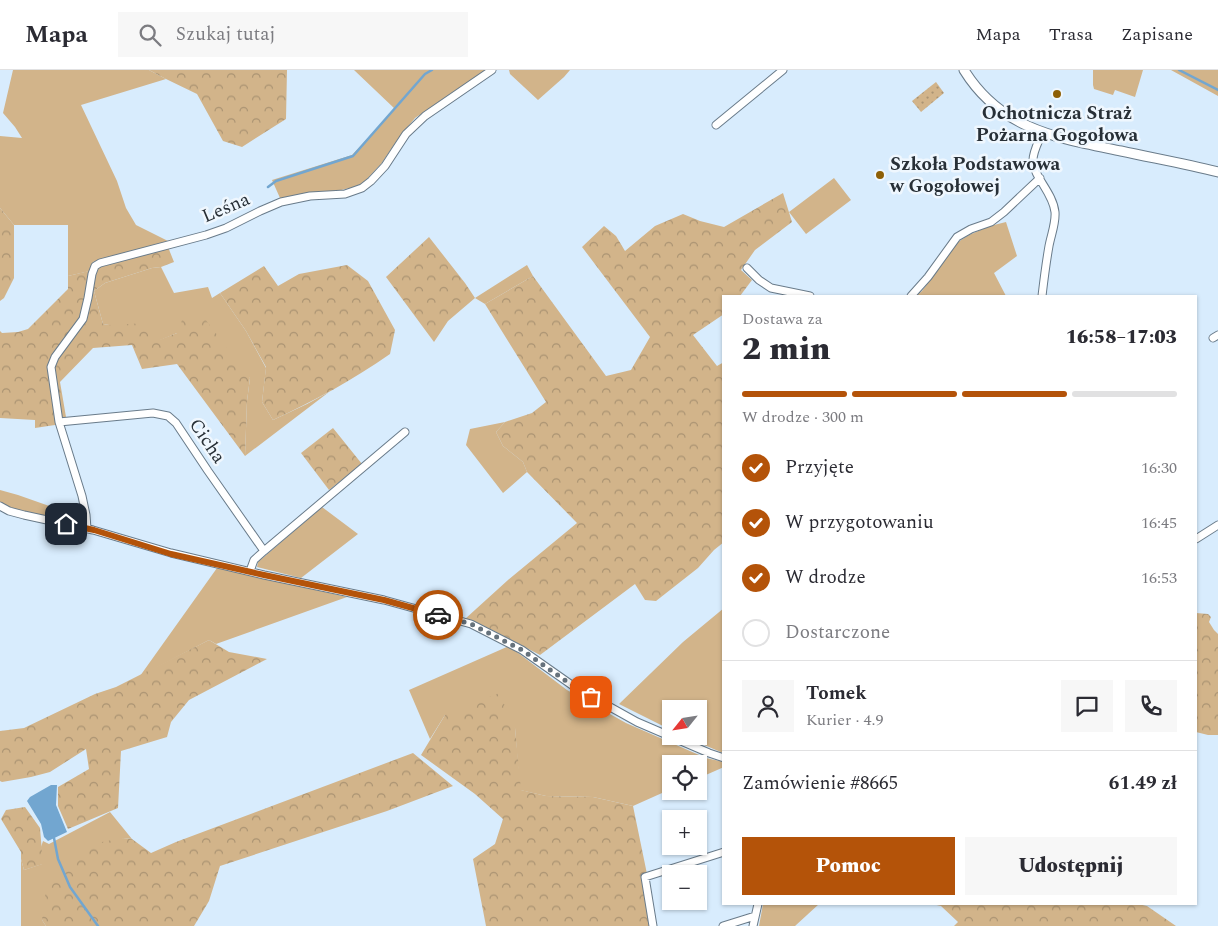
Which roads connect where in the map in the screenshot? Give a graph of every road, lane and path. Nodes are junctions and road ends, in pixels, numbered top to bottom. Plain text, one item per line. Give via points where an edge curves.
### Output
1 (492, 70) edge
2 (783, 70) edge
3 (964, 70) edge
4 (716, 125) dead end
5 (1042, 133) junction
6 (1218, 172) edge
7 (1040, 178) junction
8 (747, 268) dead end
9 (805, 295) edge
10 (912, 295) edge
11 (1042, 295) edge
12 (59, 422) junction
13 (406, 432) dead end
14 (0, 506) edge
15 (1218, 525) edge
16 (87, 529) junction
17 (1197, 538) edge
18 (264, 551) junction
19 (250, 571) junction
20 (722, 757) edge
21 (722, 853) edge
22 (758, 905) edge
23 (755, 916) junction
24 (652, 926) edge
25 (723, 926) edge
26 (753, 926) edge

1 - 12 street, Leśna via 425,116 406,134 385,166 362,188 344,194 281,202 206,235 95,266 84,319 55,356 51,367
2 - 4 street
3 - 5 street via 976,88 997,107
5 - 6 street
5 - 7 street via 1033,159
7 - 10 street via 991,222 971,228 957,237
7 - 11 street via 1055,212
8 - 9 street via 771,288
12 - 16 street via 82,496
12 - 18 street, Cicha via 153,414 170,417
13 - 18 street
14 - 16 street via 24,515
15 - 17 street
16 - 19 street via 171,554
18 - 19 street via 254,560
19 - 20 street via 384,600 471,624 522,650 576,688 637,722
21 - 24 street via 644,877
22 - 23 street
23 - 25 street
23 - 26 street

